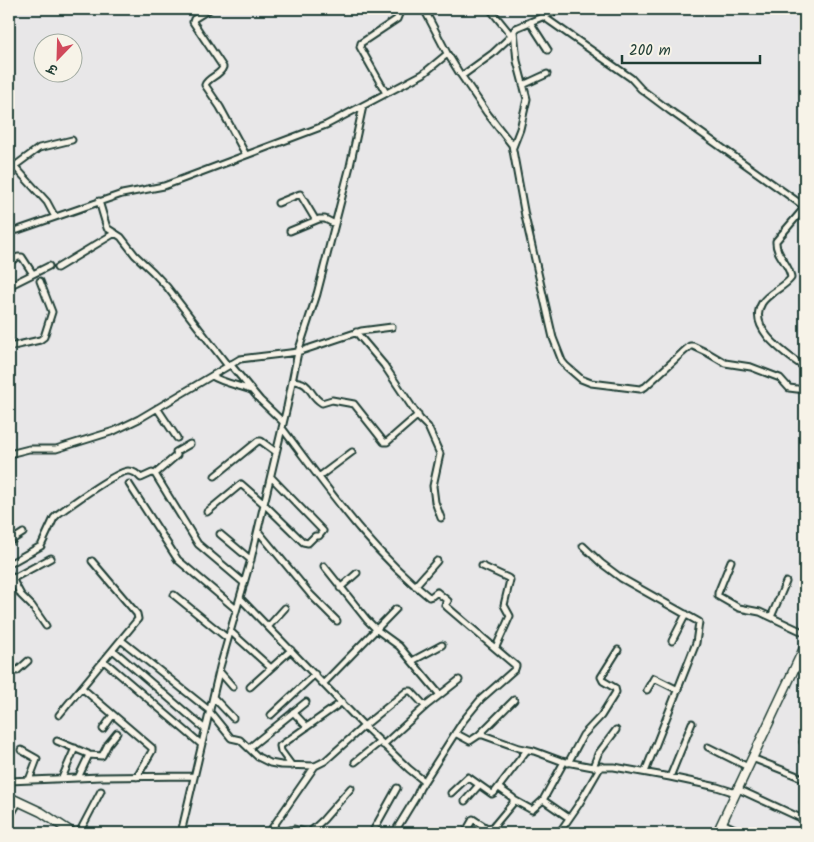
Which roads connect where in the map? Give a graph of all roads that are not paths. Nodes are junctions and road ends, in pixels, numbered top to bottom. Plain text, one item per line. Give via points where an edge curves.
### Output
1 (210, 9) edge
2 (395, 9) edge
3 (424, 9) edge
4 (490, 9) edge
5 (560, 9) edge
6 (544, 17) junction
7 (530, 22) junction
8 (512, 33) junction
9 (548, 50) dead end
10 (448, 55) junction
11 (546, 74) dead end
12 (461, 75) junction
13 (523, 85) junction
14 (386, 93) junction
15 (363, 106) junction
16 (72, 140) dead end
17 (513, 147) junction
18 (246, 155) junction
19 (99, 201) junction
20 (278, 203) dead end
21 (805, 207) edge
22 (55, 217) junction
23 (315, 219) junction
24 (335, 224) junction
25 (9, 231) edge
26 (290, 231) dead end
27 (115, 233) junction
28 (9, 262) edge
29 (49, 266) dead end
30 (57, 268) dead end
31 (33, 274) junction
32 (40, 281) dead end
33 (9, 286) edge
34 (392, 327) dead end
35 (356, 332) junction
36 (9, 347) edge
37 (298, 352) junction
38 (229, 365) junction
39 (805, 368) edge
40 (212, 376) junction
41 (292, 382) junction
42 (252, 390) junction
43 (805, 390) edge
44 (157, 408) junction
45 (418, 415) junction
46 (283, 425) junction
47 (177, 438) dead end
48 (190, 444) dead end
49 (276, 452) junction
50 (352, 452) dead end
51 (9, 454) edge
52 (155, 474) junction
53 (215, 476) dead end
54 (320, 476) junction
55 (270, 477) junction
56 (129, 484) dead end
57 (264, 504) junction
58 (207, 512) dead end
59 (441, 518) dead end
60 (258, 531) junction
61 (23, 533) dead end
62 (220, 534) dead end
63 (9, 542) edge
64 (583, 546) dead end
65 (51, 558) dead end
66 (251, 560) junction
67 (92, 561) dead end
68 (437, 561) dead end
69 (730, 561) dead end
70 (9, 564) edge
71 (324, 566) dead end
72 (482, 566) dead end
73 (9, 573) edge
74 (357, 574) dead end
75 (12, 579) junction
76 (786, 582) dead end
77 (244, 583) junction
78 (415, 586) junction
79 (340, 588) junction
80 (174, 595) dead end
81 (240, 598) junction
82 (285, 608) dead end
83 (236, 609) junction
84 (396, 609) dead end
85 (686, 614) junction
86 (770, 617) junction
87 (337, 622) dead end
88 (46, 626) dead end
89 (268, 627) junction
90 (377, 630) junction
91 (230, 631) junction
92 (805, 633) edge
93 (228, 638) junction
94 (121, 640) junction
95 (672, 641) dead end
96 (442, 645) dead end
97 (805, 646) edge
98 (496, 647) junction
99 (113, 650) junction
100 (291, 650) junction
101 (618, 650) dead end
102 (28, 661) dead end
103 (104, 661) junction
104 (412, 662) junction
105 (796, 667) junction
106 (271, 668) junction
107 (9, 669) edge
108 (219, 671) junction
109 (805, 671) edge
110 (315, 674) junction
111 (459, 680) dead end
112 (324, 684) junction
113 (233, 687) dead end
114 (250, 687) dead end
115 (82, 688) junction
116 (647, 690) dead end
117 (678, 690) junction
118 (440, 695) junction
119 (214, 697) junction
120 (514, 700) dead end
121 (306, 702) dead end
122 (342, 702) junction
123 (427, 705) junction
124 (210, 712) junction
125 (293, 712) junction
126 (59, 715) dead end
127 (113, 715) junction
128 (271, 715) dead end
129 (232, 718) dead end
130 (692, 723) dead end
131 (364, 726) junction
132 (307, 727) junction
133 (103, 729) dead end
134 (205, 729) junction
135 (616, 730) dead end
136 (117, 733) dead end
137 (455, 733) junction
138 (479, 735) junction
139 (57, 741) dead end
140 (382, 743) junction
141 (201, 744) junction
142 (708, 747) dead end
143 (75, 748) junction
144 (248, 748) junction
145 (21, 750) dead end
146 (527, 750) junction
147 (89, 755) junction
148 (752, 758) junction
149 (355, 762) dead end
150 (566, 762) junction
151 (292, 766) junction
152 (315, 766) junction
153 (601, 766) junction
154 (593, 767) junction
155 (748, 767) junction
156 (645, 772) junction
157 (193, 776) junction
158 (137, 777) junction
159 (670, 777) junction
160 (62, 778) junction
161 (78, 778) junction
162 (805, 779) edge
163 (29, 780) junction
164 (9, 781) edge
165 (424, 781) junction
166 (479, 785) junction
167 (351, 788) dead end
168 (398, 788) dead end
169 (499, 788) junction
170 (102, 791) dead end
171 (737, 791) junction
172 (451, 793) dead end
173 (9, 796) edge
174 (514, 800) junction
175 (543, 800) junction
176 (19, 801) junction
177 (465, 801) dead end
178 (9, 818) edge
179 (569, 818) junction
180 (805, 820) edge
181 (722, 823) junction
182 (270, 831) junction
183 (71, 833) edge
184 (79, 833) edge
185 (181, 833) edge
186 (250, 833) edge
187 (372, 833) edge
188 (394, 833) edge
189 (465, 833) edge
190 (559, 833) edge
191 (717, 833) edge
192 (744, 833) edge

1 - 18 street via 193,22 223,67 205,85
2 - 14 street via 399,14 397,18 360,47
3 - 10 street
4 - 8 street
5 - 6 street
6 - 7 street
6 - 21 street
7 - 8 street
7 - 9 street
8 - 12 street via 492,54
8 - 13 street
10 - 12 street
10 - 14 street via 423,74
11 - 13 street
12 - 17 street
13 - 17 street via 526,103
14 - 15 street
15 - 18 street via 326,125
15 - 24 street
16 - 22 street via 39,148 16,165
17 - 43 street via 553,338 562,361 571,372 591,383 640,389 693,346 719,361 751,367 780,378 789,388
18 - 19 street via 164,186
19 - 22 street
19 - 27 street via 107,228
20 - 23 street via 300,194
21 - 39 street via 776,241 791,278 762,303 758,318 771,340
22 - 25 street
23 - 24 street
23 - 26 street
24 - 37 street
27 - 30 street
27 - 38 street via 175,296
28 - 31 street via 22,257
29 - 31 street
31 - 33 street
32 - 36 street via 52,312 44,337
34 - 35 street
35 - 37 street
35 - 45 street via 384,365
37 - 38 street via 248,357
37 - 41 street
38 - 40 street
38 - 42 street
40 - 42 street
40 - 44 street
41 - 45 street via 306,385 322,403 332,400 354,404 384,442
41 - 46 street
42 - 46 street
44 - 47 street
44 - 51 street via 114,431 56,449 29,449
45 - 59 street via 428,427 440,454 433,486
46 - 49 street
46 - 54 street
48 - 52 street via 176,452
49 - 53 street via 258,441
49 - 55 street
50 - 54 street
52 - 70 street via 143,478 128,470 115,476 58,514 41,546
52 - 77 street via 198,544
54 - 78 street via 378,550
55 - 57 street
55 - 57 street via 323,532 308,543 304,542
56 - 83 street via 178,560
57 - 58 street via 241,484
57 - 60 street
60 - 66 street
60 - 87 street
61 - 63 street
62 - 66 street
64 - 85 street via 610,571
65 - 75 street
66 - 77 street
67 - 94 street via 138,616
68 - 78 street
69 - 86 street via 718,596 739,608
71 - 79 street
72 - 98 street via 510,580 504,605 510,616
73 - 75 street
74 - 79 street
75 - 88 street
76 - 86 street
77 - 81 street
78 - 98 street via 429,597 437,592 448,601 447,607
79 - 90 street
80 - 93 street
81 - 83 street
81 - 89 street
82 - 89 street
83 - 91 street
84 - 90 street
85 - 95 street
85 - 117 street via 698,620 699,630
86 - 92 street
89 - 100 street
90 - 104 street via 394,641
90 - 112 street
91 - 93 street
91 - 106 street
93 - 108 street
94 - 99 street
94 - 124 street
96 - 104 street
97 - 105 street
98 - 137 street via 516,664 516,668 481,699
99 - 103 street
99 - 134 street
100 - 106 street
100 - 110 street
101 - 150 street via 601,677 616,692
102 - 107 street via 17,671
103 - 115 street
103 - 141 street
104 - 118 street
105 - 109 street
105 - 148 street
106 - 114 street
108 - 113 street
108 - 119 street
110 - 112 street
110 - 128 street
111 - 118 street
112 - 122 street
115 - 126 street
115 - 127 street
116 - 117 street via 654,678
117 - 156 street
118 - 123 street
119 - 124 street
119 - 129 street
120 - 138 street
121 - 125 street
122 - 131 street
122 - 132 street
123 - 131 street via 407,691
123 - 140 street
124 - 134 street
124 - 144 street via 231,738 238,739
125 - 132 street
125 - 144 street
127 - 133 street
127 - 158 street via 153,750
130 - 159 street
131 - 140 street
131 - 152 street
132 - 151 street via 280,746
134 - 141 street
135 - 154 street via 598,754
136 - 147 street via 102,756
137 - 138 street via 470,741
137 - 165 street
138 - 146 street
139 - 143 street
140 - 149 street
140 - 165 street
141 - 157 street
142 - 155 street
143 - 147 street
143 - 160 street
144 - 151 street via 270,763
145 - 163 street via 37,759
146 - 150 street
146 - 169 street
147 - 161 street
148 - 155 street
148 - 162 street
150 - 154 street
150 - 175 street
151 - 152 street
152 - 182 street
153 - 154 street
153 - 156 street
153 - 179 street
155 - 171 street
156 - 159 street
157 - 158 street
157 - 185 street
158 - 161 street
159 - 171 street
160 - 161 street
160 - 163 street
163 - 164 street
165 - 188 street
166 - 169 street via 492,794
166 - 172 street via 468,777
166 - 177 street
167 - 182 street via 309,833 294,829
168 - 187 street
169 - 174 street
170 - 184 street
171 - 180 street
171 - 181 street
173 - 176 street
174 - 175 street via 532,810
174 - 189 street via 493,826 487,828 473,819
175 - 179 street
176 - 178 street
176 - 183 street
179 - 190 street
181 - 191 street
181 - 192 street
182 - 186 street

